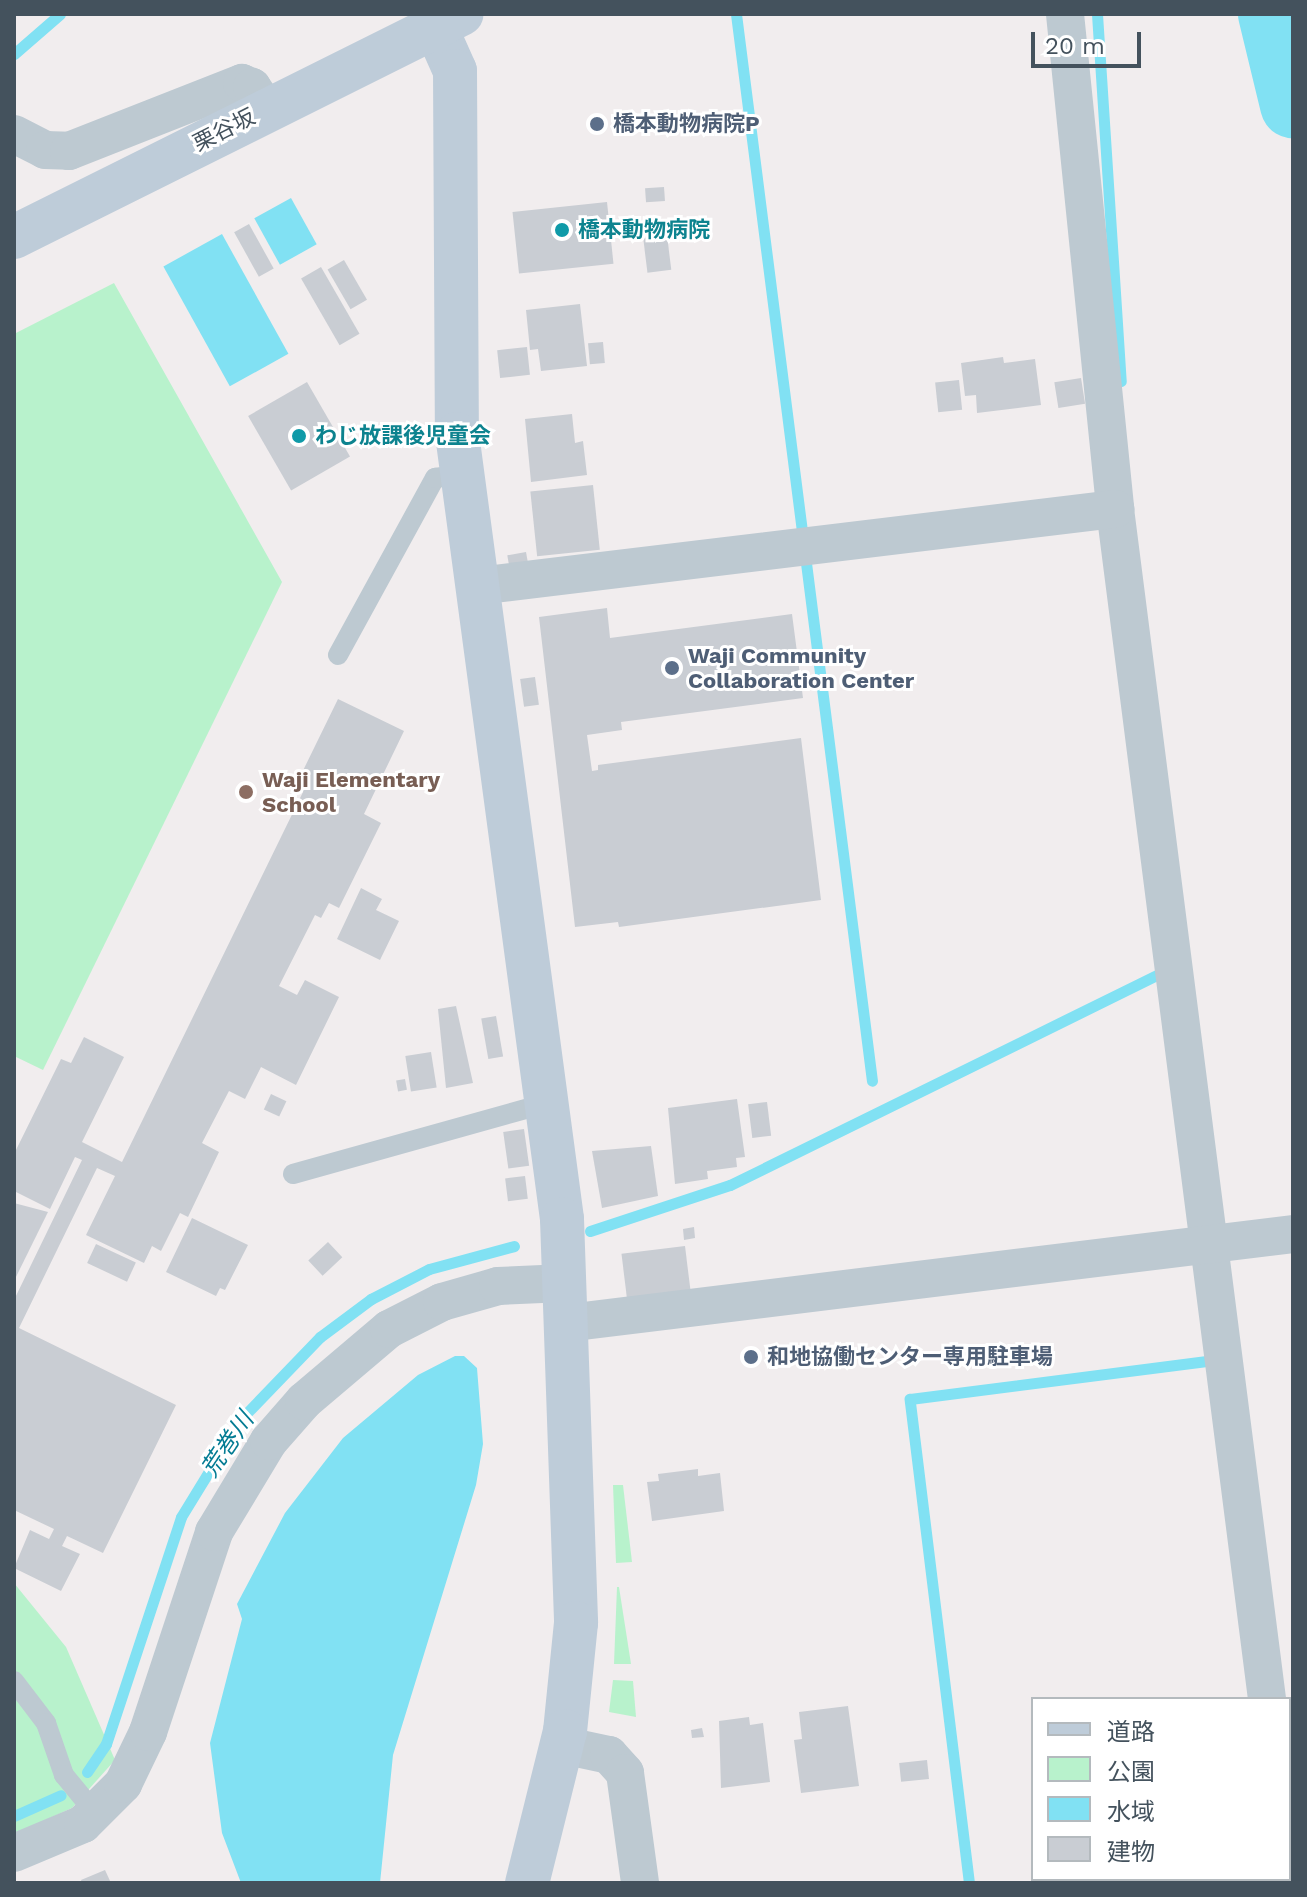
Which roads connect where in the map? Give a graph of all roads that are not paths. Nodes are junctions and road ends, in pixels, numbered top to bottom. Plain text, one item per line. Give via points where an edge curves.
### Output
1 (1065, 14) edge
2 (448, 20) edge
3 (267, 109) junction
4 (14, 134) edge
5 (14, 237) edge
6 (462, 474) junction
7 (1115, 509) junction
8 (477, 586) junction
9 (338, 655) dead end
10 (547, 1103) junction
11 (293, 1174) dead end
12 (1293, 1234) edge
13 (1209, 1244) junction
14 (566, 1303) junction
15 (14, 1681) edge
16 (1267, 1697) edge
17 (562, 1745) junction
18 (96, 1814) junction
19 (14, 1853) edge
20 (527, 1883) edge
21 (640, 1883) edge

1 - 7 street
2 - 3 street, 栗谷坂
2 - 6 street via 455,71 454,366
3 - 4 street via 252,87 242,83 69,151 45,150
3 - 5 street, 栗谷坂
6 - 8 street
6 - 9 lane via 435,478
7 - 8 street
7 - 13 street
8 - 10 street
10 - 11 lane
10 - 14 street
12 - 13 street
13 - 14 street
13 - 16 street
14 - 17 street via 576,1623
14 - 18 street via 498,1286 442,1302 389,1329 343,1364 269,1441 214,1532 138,1759
15 - 18 lane via 46,1723 64,1775
17 - 20 street
17 - 21 street via 609,1755 625,1773
18 - 19 street via 59,1838

